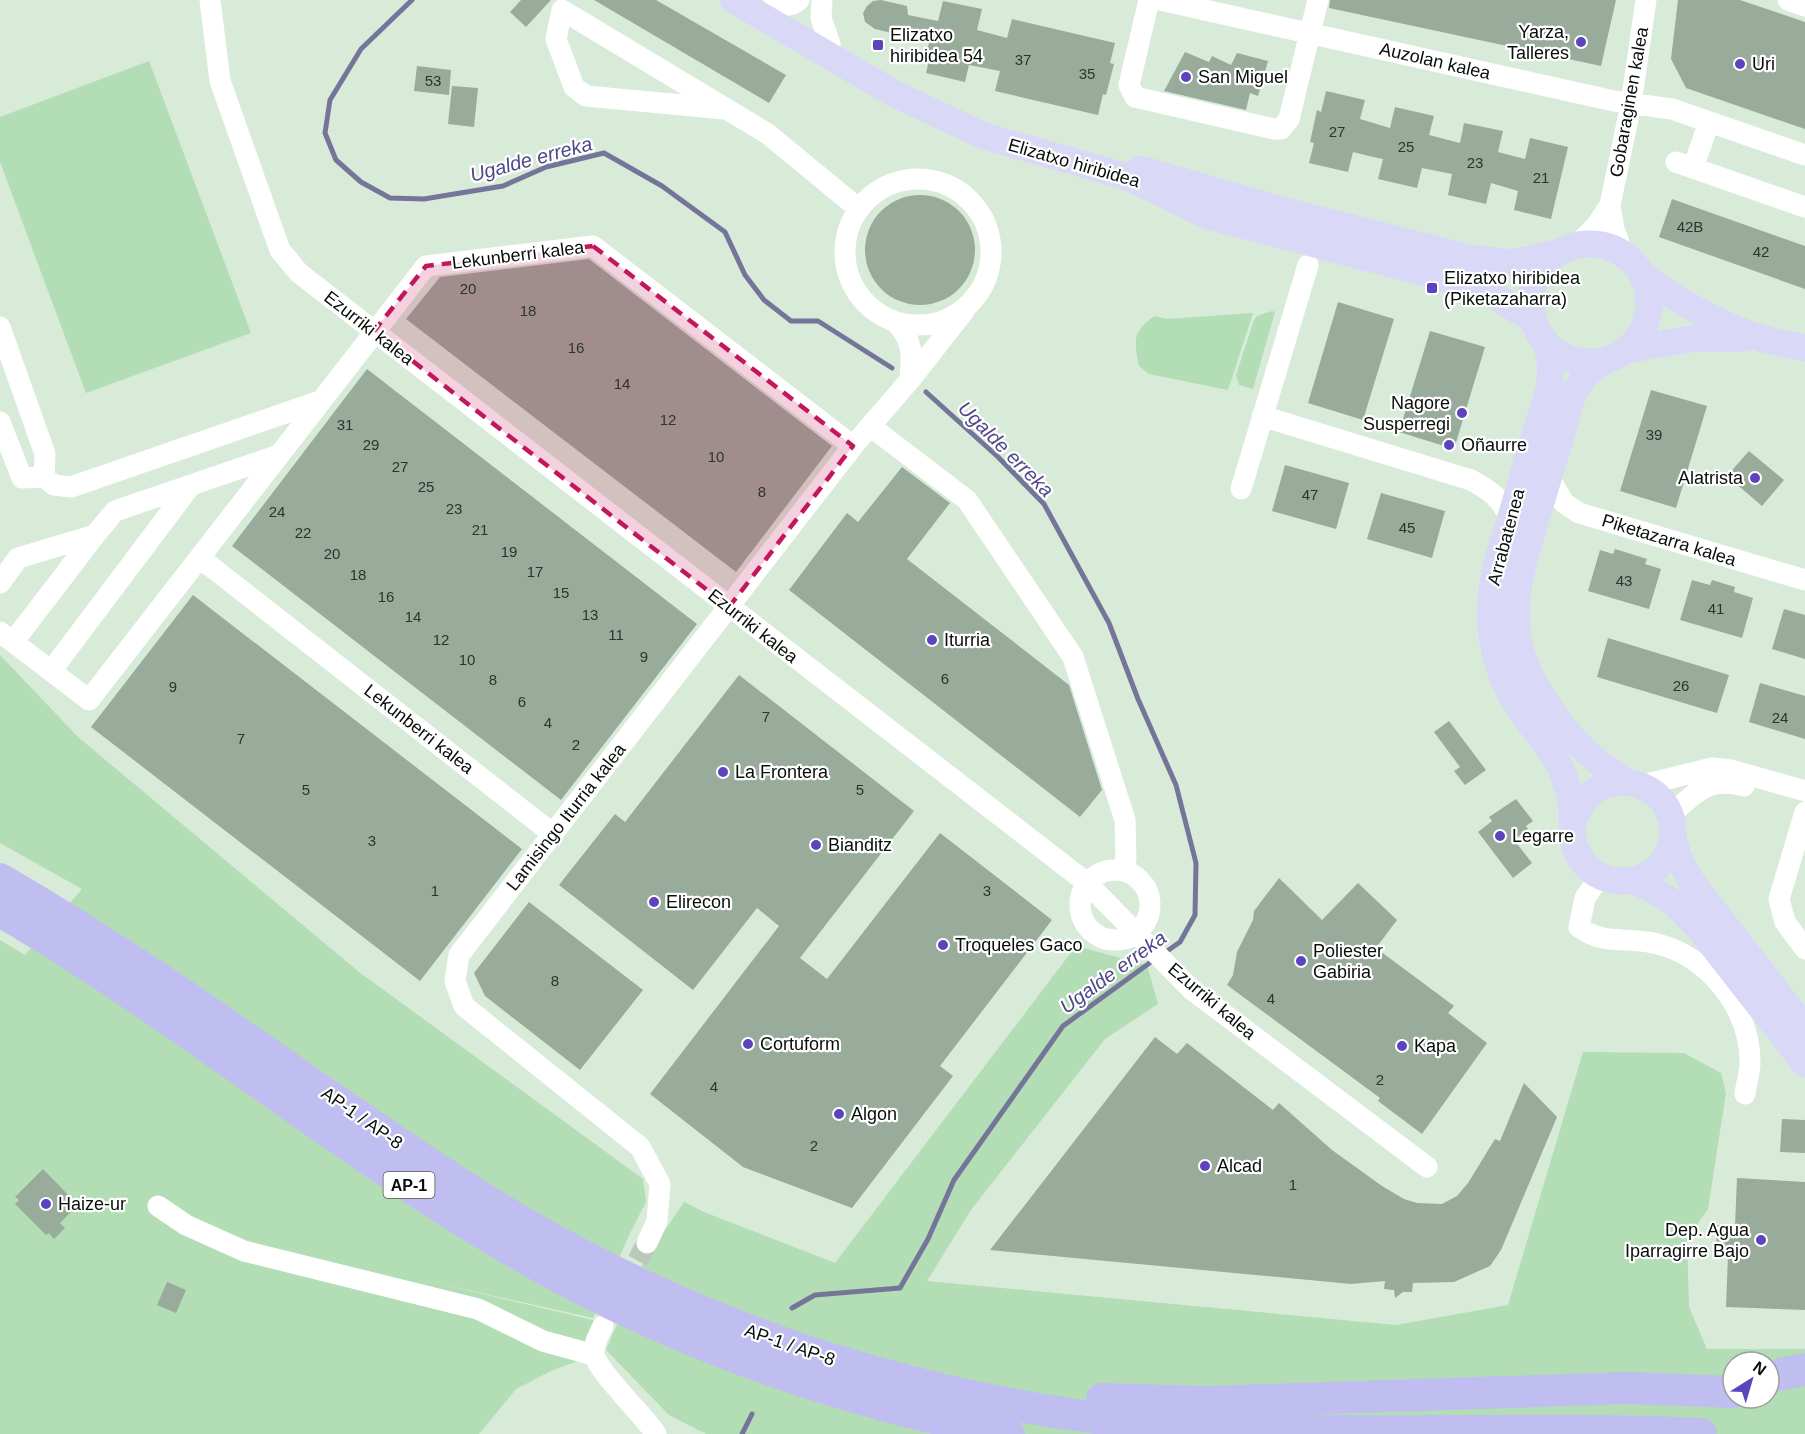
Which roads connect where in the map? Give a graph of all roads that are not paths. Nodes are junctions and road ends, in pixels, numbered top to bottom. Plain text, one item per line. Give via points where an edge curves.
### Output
1 (210, 0) edge
2 (734, 0) edge
3 (799, 0) edge
4 (822, 0) edge
5 (1149, 0) edge
6 (1160, 0) edge
7 (1318, 0) edge
8 (1646, 0) edge
9 (1788, 0) edge
10 (566, 5) edge
11 (762, 5) edge
12 (1805, 6) edge
13 (1309, 33) junction
14 (830, 44) junction
15 (1631, 104) junction
16 (725, 109) junction
17 (1709, 122) junction
18 (1805, 155) edge
19 (1610, 204) junction
20 (1805, 207) edge
21 (859, 209) junction
22 (1567, 249) junction
23 (1632, 263) junction
24 (1308, 265) dead end
25 (964, 311) junction
26 (1532, 319) junction
27 (895, 322) junction
28 (0, 327) edge
29 (374, 331) junction
30 (1770, 340) junction
31 (1547, 345) junction
32 (1805, 348) edge
33 (1615, 356) junction
34 (910, 380) junction
35 (320, 401) junction
36 (1262, 416) junction
37 (0, 422) edge
38 (870, 426) junction
39 (853, 446) junction
40 (279, 455) junction
41 (1537, 473) junction
42 (44, 477) junction
43 (1471, 480) junction
44 (191, 485) junction
45 (1241, 489) dead end
46 (1510, 519) junction
47 (95, 535) junction
48 (200, 558) junction
49 (1805, 580) edge
50 (0, 583) edge
51 (729, 607) junction
52 (7, 637) edge
53 (51, 671) junction
54 (1634, 783) junction
55 (1805, 791) edge
56 (1805, 804) edge
57 (1805, 812) edge
58 (1573, 823) junction
59 (1671, 826) junction
60 (553, 834) junction
61 (1121, 870) junction
62 (1600, 876) junction
63 (0, 879) edge
64 (1635, 880) junction
65 (1087, 883) junction
66 (0, 911) edge
67 (1136, 934) junction
68 (1805, 949) edge
69 (1805, 1028) edge
70 (1805, 1064) edge
71 (1745, 1094) dead end
72 (1427, 1167) dead end
73 (158, 1206) dead end
74 (647, 1243) tunnel mouth
75 (603, 1326) dead end
76 (594, 1355) junction
77 (861, 1369) junction
78 (1805, 1369) edge
79 (1781, 1374) edge
80 (1721, 1385) edge
81 (1699, 1390) junction
82 (1721, 1391) edge
83 (1781, 1393) edge
84 (1805, 1393) edge
85 (904, 1411) junction
86 (656, 1434) edge
87 (930, 1434) edge
88 (1009, 1434) edge
89 (1701, 1434) edge

1 - 29 street, Ezurriki kalea via 220,81 280,250 299,273
2 - 26 main road, Elizatxo hiribidea via 893,93 984,136 1128,177 1208,216 1463,283 1488,292
3 - 11 street via 793,4
4 - 14 street via 821,18
5 - 13 street via 1129,85 1135,97 1274,129 1281,129 1289,119
6 - 13 street, Auzolan kalea
7 - 13 street
8 - 15 street, Gobaraginen kalea
9 - 12 street
10 - 16 street
10 - 16 street via 556,39 574,87 586,96
11 - 14 main road, Elizatxo hiribidea
13 - 15 street, Auzolan kalea
14 - 22 main road, Elizatxo hiribidea via 926,99 1020,137 1469,258 1512,262
15 - 17 street, Auzolan kalea via 1672,109
15 - 19 street, Gobaraginen kalea
16 - 21 street via 768,134
17 - 18 street, Auzolan kalea
17 - 20 street via 1684,165
19 - 22 street, Gobaraginen kalea via 1596,226
19 - 23 street, Gobaraginen kalea via 1614,229
21 - 25 street via 870,196 900,181 926,179 956,189 975,207 991,244 989,270
21 - 27 street via 844,252 848,277 861,300
22 - 23 main road via 1601,245
22 - 26 main road via 1536,276 1531,290
23 - 30 main road via 1702,313
23 - 33 main road via 1648,290 1649,309 1639,336
24 - 36 street
25 - 27 street via 925,326
25 - 34 street, Lamisingo Iturria kalea
26 - 31 main road
27 - 34 street via 910,340
28 - 42 street via 45,454
29 - 35 street, Lekunberri kalea
29 - 39 street, Lekunberri kalea via 426,266 593,246
29 - 51 street, Ezurriki kalea
30 - 32 main road
30 - 33 main road via 1696,338
31 - 33 main road via 1579,361
31 - 41 main road, Arrabatenea via 1551,366
33 - 41 main road, Arrabatenea via 1585,375 1577,386
34 - 38 street, Lamisingo Iturria kalea
35 - 40 street, Lekunberri kalea
35 - 42 street via 80,486 54,485
36 - 43 street
36 - 45 street
37 - 42 street via 22,478
38 - 39 street, Lamisingo Iturria kalea
38 - 61 street via 967,500 1073,657 1125,820 1126,860
39 - 51 street, Lamisingo Iturria kalea
40 - 44 street
40 - 48 street, Lekunberri kalea
41 - 43 street via 1496,482
41 - 46 main road, Arrabatenea
41 - 49 street, Piketazarra kalea via 1564,503 1579,513
41 - 54 main road, Arrabatenea via 1515,598 1522,659 1539,694 1581,748 1602,766
43 - 46 street via 1493,491
44 - 47 street via 115,511
44 - 53 street
46 - 58 main road, Arrabatenea via 1491,592 1494,647 1511,695 1559,767
47 - 50 street via 18,558
47 - 52 street
48 - 53 street, Lekunberri kalea via 89,700
48 - 60 street, Lekunberri kalea
51 - 60 street, Lamisingo Iturria kalea
51 - 65 street, Ezurriki kalea
52 - 53 street
54 - 55 street via 1712,768
54 - 58 main road via 1614,782 1591,791 1582,800
54 - 59 main road, Arrabatenea via 1655,793
56 - 59 street via 1722,782 1694,794
57 - 68 street via 1779,899 1785,922
58 - 62 main road, Arrabatenea via 1575,848 1589,869
59 - 64 main road via 1669,851 1661,864
59 - 69 main road, Arrabatenea via 1679,858 1691,881
60 - 74 street, Lamisingo Iturria kalea via 459,955 455,981 464,1006 640,1147 660,1184 657,1221
61 - 65 street via 1102,872
61 - 67 street via 1145,886 1150,898 1146,922
62 - 64 main road via 1623,882
62 - 71 street via 1585,898 1579,927 1604,940 1672,947 1693,958 1718,981 1738,1011 1747,1040 1750,1063
63 - 77 highway, AP-1 / AP-8 / AP-1 via 130,958 414,1154 520,1221 686,1305
64 - 70 main road via 1670,900 1698,927
65 - 67 street, Ezurriki kalea
65 - 67 street via 1080,907 1090,930 1114,940
66 - 85 highway, AP-1 / AP-8 / AP-1 via 116,981 450,1213 559,1277 615,1306 732,1356
67 - 72 street, Ezurriki kalea via 1191,989
73 - 76 street via 186,1225 244,1251 478,1309 543,1341
75 - 76 street
76 - 86 street via 601,1370
77 - 81 highway via 891,1365 980,1383 1116,1400 1208,1402 1627,1388
77 - 89 highway, AP-1 / AP-8 / AP-1 via 1019,1406 1203,1428
78 - 79 highway
80 - 81 highway
81 - 82 highway
83 - 84 highway
85 - 87 highway
85 - 88 highway, AP-1 / AP-8 / AP-1

